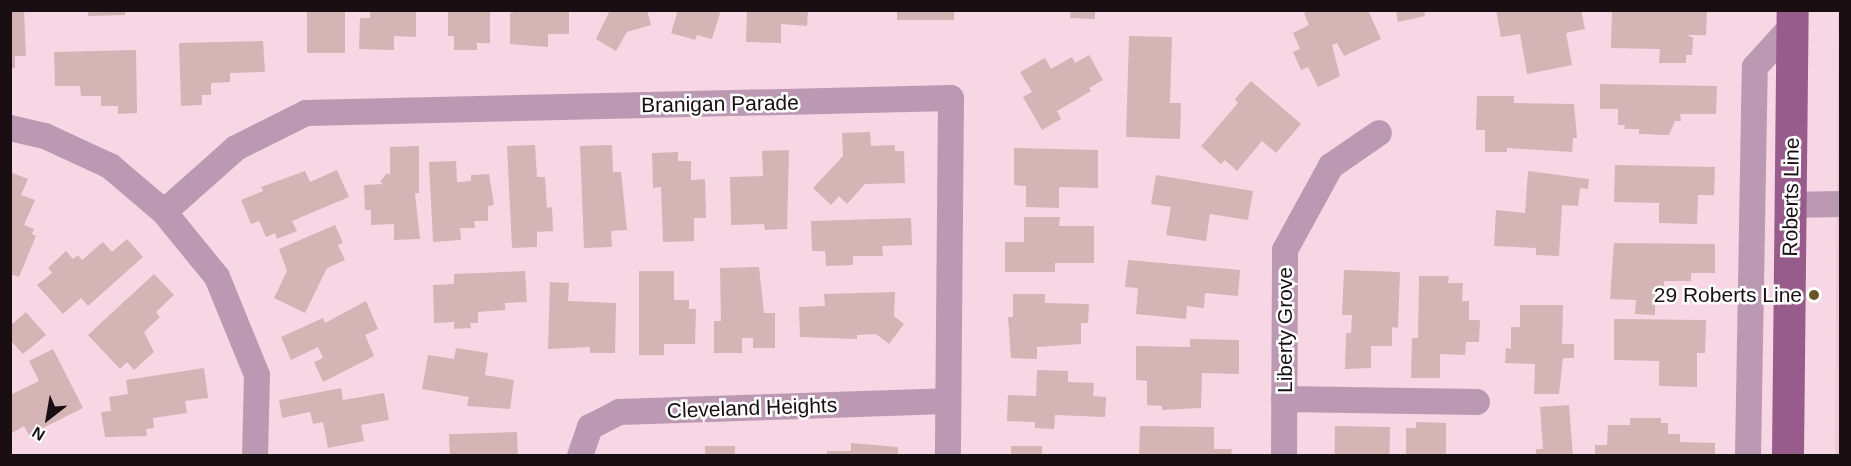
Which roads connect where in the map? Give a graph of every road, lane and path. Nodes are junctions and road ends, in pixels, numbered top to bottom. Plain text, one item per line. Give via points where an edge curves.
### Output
1 (1794, 17) edge
2 (10, 128) edge
3 (1379, 133) dead end
4 (1840, 204) edge
5 (1790, 205) junction
6 (164, 213) junction
7 (1284, 399) junction
8 (947, 402) junction
9 (1477, 402) dead end
10 (255, 456) edge
11 (580, 456) edge
12 (948, 456) edge
13 (1284, 456) edge
14 (1748, 456) edge
15 (1788, 456) edge

1 - 5 main road, Roberts Line
1 - 14 street via 1755,67
2 - 6 street via 45,136 110,166
3 - 7 street, Liberty Grove via 1331,166 1285,250
4 - 5 street
5 - 15 main road, Roberts Line
6 - 8 street, Branigan Parade via 236,148 306,113 951,98
6 - 10 street via 217,277 257,375
7 - 9 street
7 - 13 street, Liberty Grove
8 - 11 street, Cleveland Heights via 619,412 590,428
8 - 12 street, Branigan Parade

